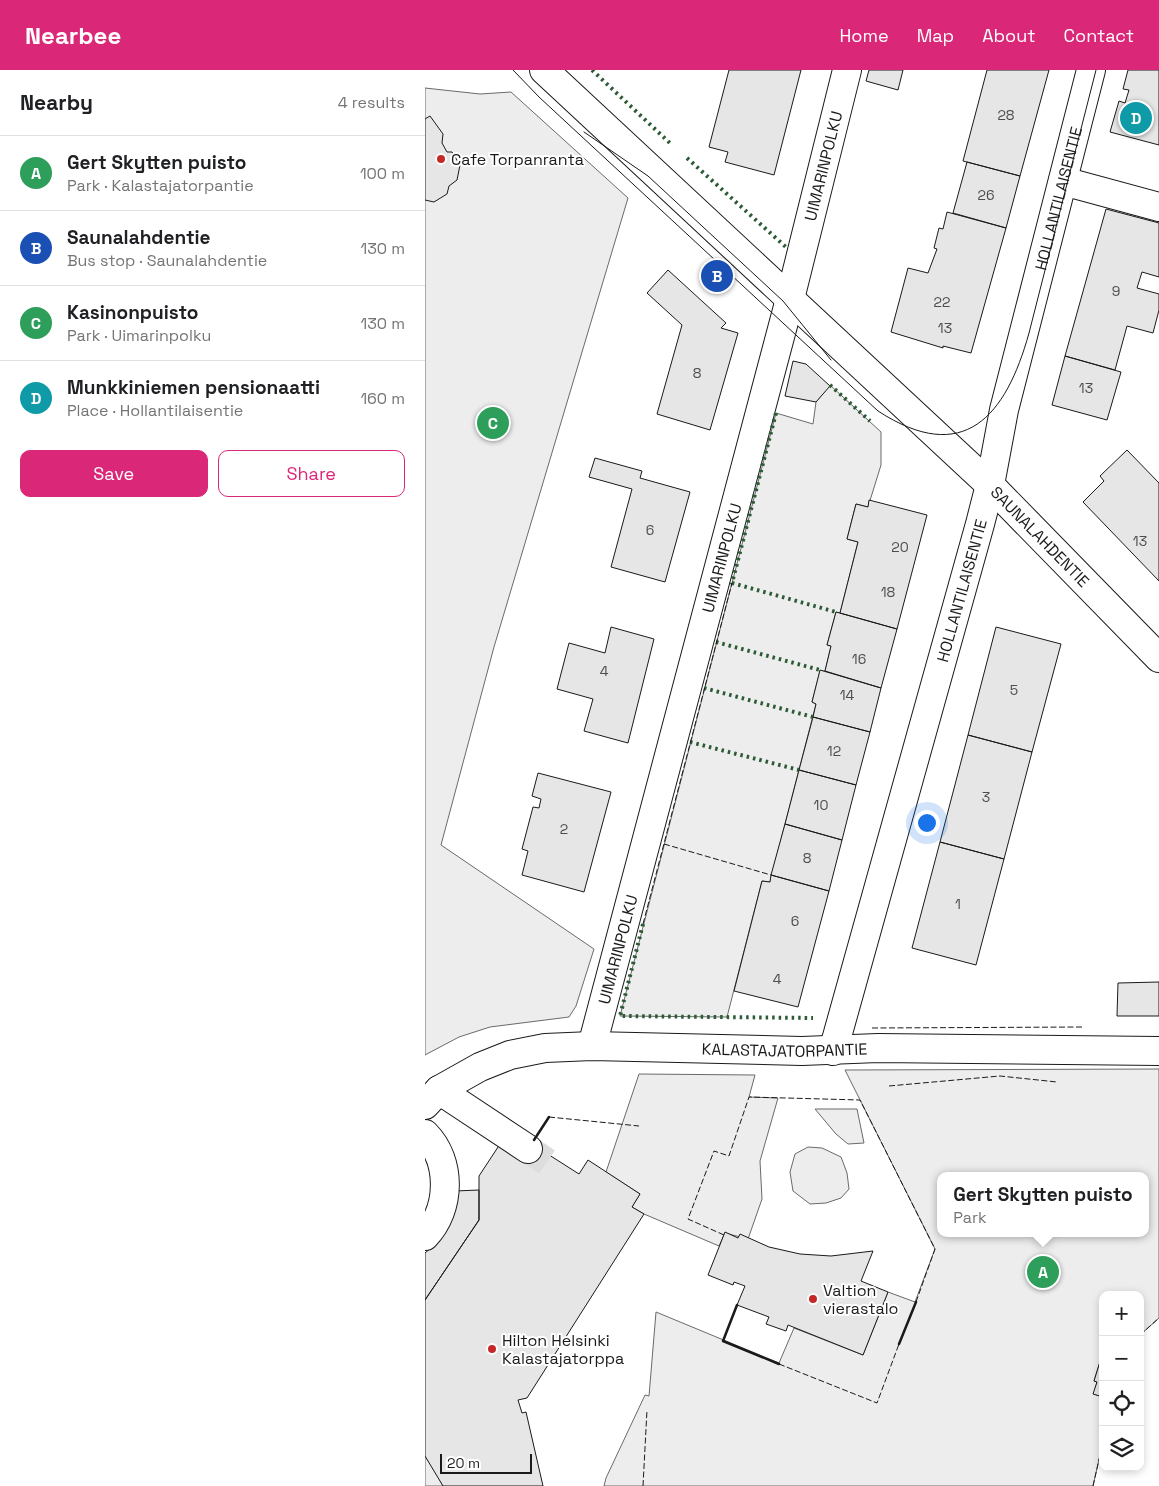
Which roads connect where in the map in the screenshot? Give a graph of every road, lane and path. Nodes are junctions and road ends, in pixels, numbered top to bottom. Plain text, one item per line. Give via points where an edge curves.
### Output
1 (544, 70) edge
2 (847, 70) edge
3 (1091, 70) edge
4 (1063, 181) junction
5 (1159, 207) edge
6 (790, 299) junction
7 (990, 485) junction
8 (1159, 658) edge
9 (592, 1046) junction
10 (833, 1051) junction
11 (1159, 1051) edge
12 (432, 1098) edge
13 (425, 1134) edge
14 (528, 1149) tunnel mouth
15 (425, 1236) edge

1 - 6 street, SAUNALAHDENTIE
2 - 6 street, UIMARINPOLKU
3 - 4 street, HOLLANTILAISENTIE
4 - 5 street
4 - 7 street, HOLLANTILAISENTIE via 1004,410
6 - 7 street, SAUNALAHDENTIE
6 - 9 street, UIMARINPOLKU
7 - 8 street, SAUNALAHDENTIE
7 - 10 street, HOLLANTILAISENTIE
9 - 10 street, KALASTAJATORPANTIE
9 - 12 street, KALASTAJATORPANTIE via 545,1048 510,1055 480,1067
10 - 11 street, KALASTAJATORPANTIE via 878,1048
12 - 14 street
13 - 15 street via 438,1153 444,1172 445,1192 440,1213

